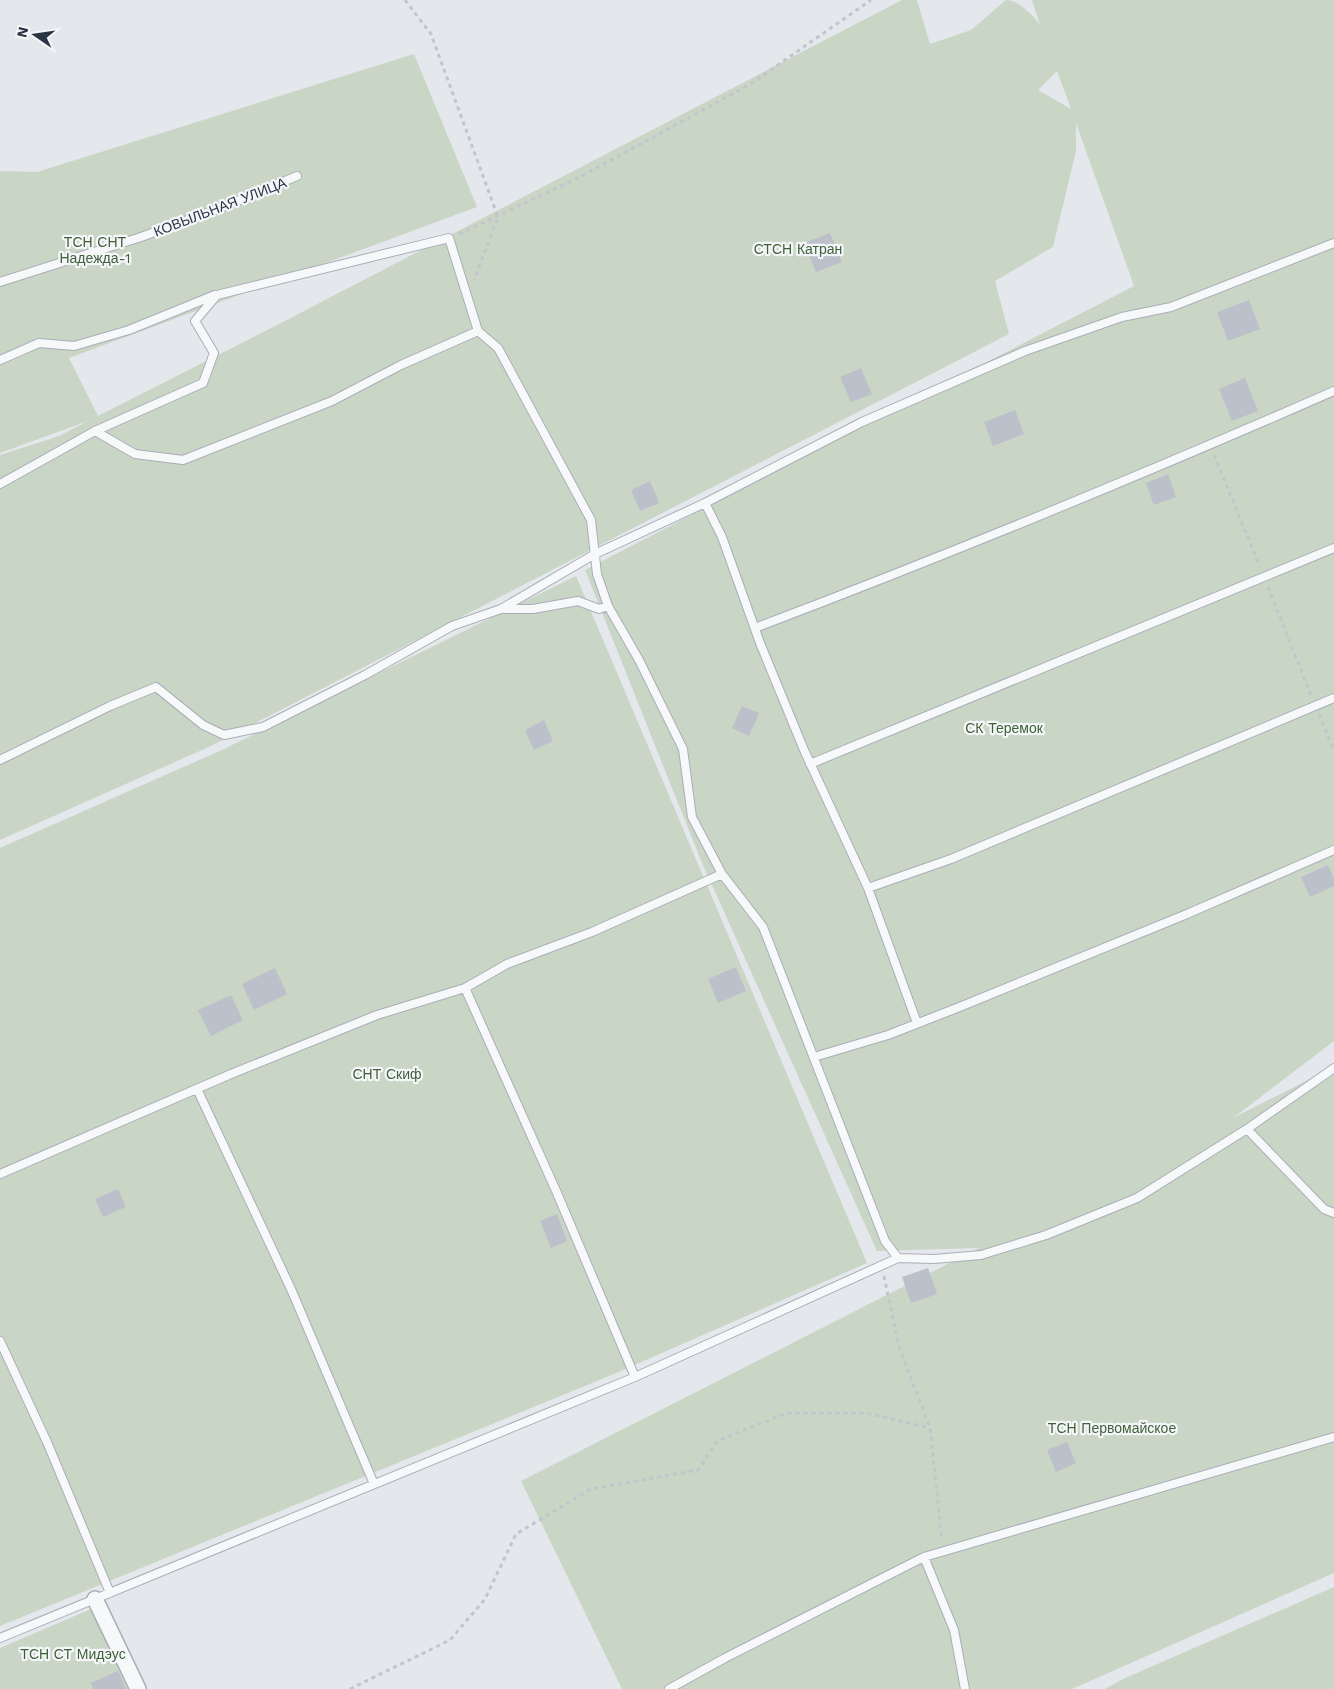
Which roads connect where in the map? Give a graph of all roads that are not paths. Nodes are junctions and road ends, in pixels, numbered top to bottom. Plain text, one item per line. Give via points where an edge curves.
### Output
1 (297, 176) dead end
2 (1334, 243) edge
3 (0, 282) edge
4 (217, 294) junction
5 (478, 331) junction
6 (0, 360) edge
7 (1334, 391) edge
8 (95, 431) junction
9 (0, 484) edge
10 (705, 503) junction
11 (1334, 548) edge
12 (595, 554) junction
13 (608, 606) junction
14 (501, 609) junction
15 (754, 628) junction
16 (1334, 698) edge
17 (0, 760) edge
18 (810, 764) junction
19 (1334, 850) edge
20 (722, 874) junction
21 (868, 888) junction
22 (465, 988) junction
23 (917, 1023) junction
24 (814, 1057) junction
25 (1334, 1068) edge
26 (196, 1089) junction
27 (1247, 1129) junction
28 (0, 1174) edge
29 (1334, 1213) edge
30 (898, 1258) junction
31 (0, 1341) edge
32 (635, 1377) junction
33 (1334, 1437) edge
34 (374, 1484) junction
35 (924, 1558) junction
36 (110, 1593) junction
37 (95, 1599) junction
38 (0, 1638) edge
39 (138, 1689) edge
40 (669, 1689) edge
41 (965, 1689) edge

1 - 3 lane, КОВЫЛЬНАЯ УЛИЦА via 141,237
2 - 10 lane via 1170,307 1122,317 1025,351 862,422
4 - 5 lane via 450,238
4 - 6 lane via 129,330 74,346 39,343
4 - 8 lane via 195,321 214,353 203,383
5 - 8 lane via 401,365 332,401 183,460 135,454
5 - 12 lane via 498,348 590,520
7 - 15 lane via 908,570
8 - 9 lane
10 - 12 lane
10 - 15 lane via 722,538
11 - 18 lane
12 - 13 lane via 597,574
12 - 14 lane
13 - 14 lane via 599,609 578,601 533,609
13 - 20 lane via 683,749 692,817
14 - 17 lane via 452,626 366,675 263,727 224,735 203,725 156,687
15 - 18 lane
16 - 21 lane via 951,859
18 - 21 lane
19 - 23 lane via 1188,914
20 - 22 lane via 592,932 507,964
20 - 24 lane via 763,927
21 - 23 lane
22 - 26 lane via 377,1015
22 - 32 lane
23 - 24 lane
24 - 30 lane via 885,1241
25 - 27 lane
26 - 28 lane
26 - 34 lane via 291,1290
27 - 29 lane via 1324,1210
27 - 30 lane via 1137,1198 1046,1235 981,1255
30 - 32 lane
31 - 36 lane via 47,1442
32 - 34 lane
33 - 35 lane
34 - 36 lane
35 - 40 lane
35 - 41 lane via 954,1630
36 - 37 lane
37 - 38 lane
37 - 39 street

